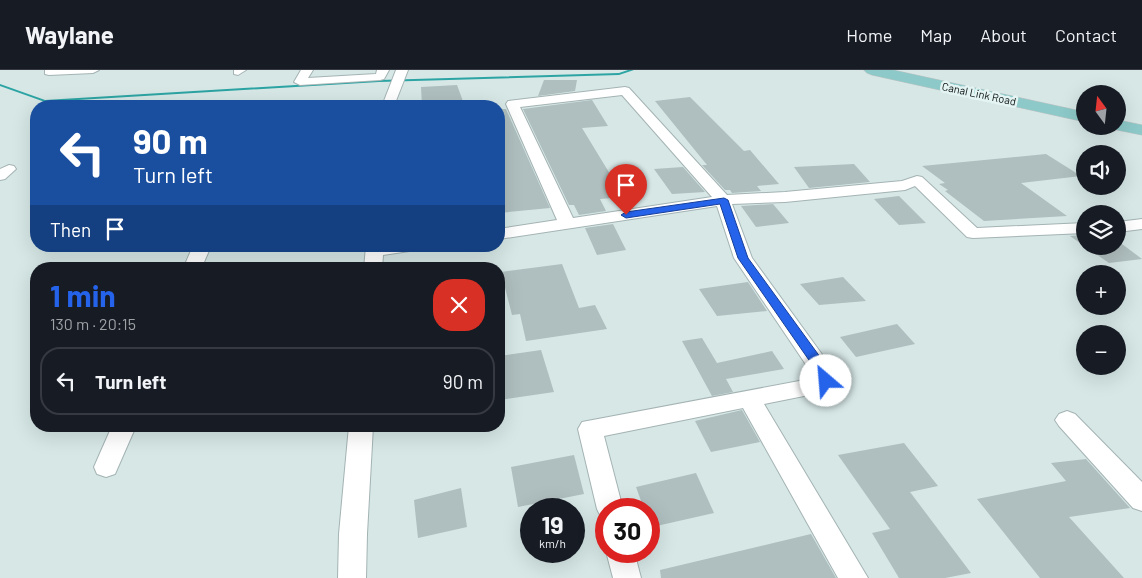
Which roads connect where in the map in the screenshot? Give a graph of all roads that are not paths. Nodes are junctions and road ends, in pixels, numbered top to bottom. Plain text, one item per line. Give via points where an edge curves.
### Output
1 (93, 70) edge
2 (307, 70) edge
3 (872, 70) edge
4 (929, 70) edge
5 (383, 71) edge
6 (402, 71) edge
7 (49, 72) dead end
8 (390, 100) edge
9 (1076, 103) edge
10 (1126, 114) edge
11 (1076, 115) edge
12 (1142, 118) edge
13 (1126, 127) edge
14 (1142, 130) edge
15 (724, 200) junction
16 (567, 224) junction
17 (1142, 224) edge
18 (1126, 226) edge
19 (1076, 228) edge
20 (505, 233) edge
21 (749, 398) junction
22 (1067, 420) dead end
23 (121, 432) edge
24 (361, 432) edge
25 (106, 467) dead end
26 (607, 498) edge
27 (1142, 500) edge
28 (623, 563) edge
29 (352, 578) edge
30 (627, 578) edge
31 (854, 578) edge

1 - 7 street
2 - 5 street via 300,82 380,77
3 - 11 main road, Canal Link Road
4 - 9 main road, Canal Link Road
5 - 6 street
6 - 8 street
10 - 12 main road
13 - 14 main road
15 - 16 street
15 - 16 street via 625,91 512,104
15 - 19 street via 905,185 917,180 973,233
15 - 21 street via 743,258 826,375 821,386
16 - 20 street
17 - 18 street
21 - 26 street via 590,429
21 - 31 street
22 - 27 street
23 - 25 street
24 - 29 street
28 - 30 street

